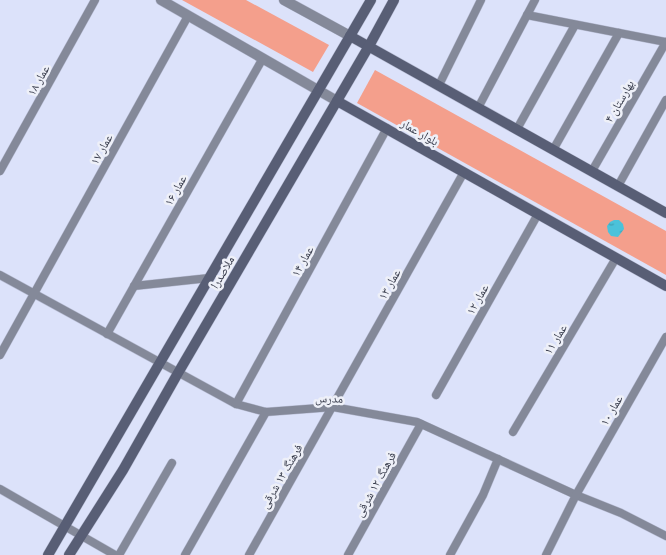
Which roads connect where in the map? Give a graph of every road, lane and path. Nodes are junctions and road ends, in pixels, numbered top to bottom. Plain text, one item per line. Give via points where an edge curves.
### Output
1 (95, 0) edge
2 (161, 0) edge
3 (284, 0) edge
4 (371, 0) edge
5 (394, 0) edge
6 (481, 0) edge
7 (535, 0) edge
8 (188, 16) junction
9 (527, 16) junction
10 (575, 24) junction
11 (618, 33) junction
12 (350, 36) junction
13 (666, 42) edge
14 (369, 46) junction
15 (262, 58) junction
16 (438, 85) junction
17 (319, 90) junction
18 (666, 100) edge
19 (337, 101) junction
20 (478, 108) junction
21 (302, 119) junction
22 (387, 128) junction
23 (517, 129) junction
24 (320, 130) junction
25 (553, 150) junction
26 (0, 171) edge
27 (464, 172) junction
28 (592, 172) junction
29 (618, 186) junction
30 (666, 213) edge
31 (538, 214) junction
32 (616, 258) junction
33 (0, 275) edge
34 (209, 278) junction
35 (134, 286) junction
36 (666, 286) edge
37 (34, 294) junction
38 (107, 334) junction
39 (666, 337) edge
40 (0, 355) edge
41 (159, 362) junction
42 (178, 372) junction
43 (436, 395) dead end
44 (236, 404) junction
45 (333, 407) junction
46 (266, 412) junction
47 (421, 424) junction
48 (513, 432) dead end
49 (498, 459) junction
50 (172, 463) dead end
51 (0, 489) edge
52 (576, 495) junction
53 (65, 526) junction
54 (82, 535) junction
55 (666, 536) edge
56 (48, 555) edge
57 (69, 555) edge
58 (115, 555) edge
59 (119, 555) edge
60 (185, 555) edge
61 (249, 555) edge
62 (348, 555) edge
63 (450, 555) edge
64 (546, 555) edge

1 - 26 street, عمار ۱۸
2 - 8 street, بلوار عمار
3 - 12 street
4 - 12 main road, ملاصدرا
5 - 14 main road, ملاصدرا
6 - 16 street
7 - 9 street
8 - 15 street, بلوار عمار
8 - 37 street, عمار ۱۷
9 - 10 street
9 - 20 street
10 - 11 street
10 - 23 street
11 - 13 street
11 - 25 street
12 - 14 main road
12 - 17 main road, ملاصدرا
13 - 28 street, بهارستان ۴
14 - 16 main road
14 - 19 main road, ملاصدرا
15 - 17 street, بلوار عمار
15 - 35 street, عمار ۱۶
16 - 20 main road
17 - 19 street, بلوار عمار
17 - 21 main road, ملاصدرا
18 - 29 street
19 - 22 main road, بلوار عمار
19 - 24 main road, ملاصدرا
20 - 23 main road
21 - 24 main road via 317,124
21 - 34 main road, ملاصدرا
22 - 27 main road, بلوار عمار
22 - 44 street, عمار ۱۴
23 - 25 main road
24 - 42 main road, ملاصدرا
25 - 28 main road
27 - 31 main road, بلوار عمار
27 - 45 street, عمار ۱۳
28 - 29 main road
29 - 30 main road
31 - 32 main road, بلوار عمار
31 - 43 street, عمار ۱۲
32 - 36 main road, بلوار عمار
32 - 48 street, عمار ۱۱
33 - 37 street, مدرس
34 - 35 street
34 - 41 main road, ملاصدرا
35 - 38 street, عمار ۱۶
37 - 38 street, مدرس
37 - 40 street, عمار ۱۷
38 - 41 street, مدرس
39 - 52 street, عمار ۱۰
41 - 42 street, مدرس
41 - 53 main road, ملاصدرا
42 - 44 street, مدرس
42 - 54 main road, ملاصدرا
44 - 46 street, مدرس
45 - 46 street, مدرس
45 - 47 street, مدرس
45 - 61 street, فرهنگ ۱۳ شرقی
46 - 60 street
47 - 49 street, مدرس
47 - 62 street, فرهنگ ۱۲ شرقی
49 - 52 street, مدرس
49 - 63 street via 483,495
50 - 59 street
51 - 53 street
52 - 55 street, مدرس
52 - 64 street, عمار ۱۰
53 - 54 street
53 - 56 main road, ملاصدرا
54 - 57 main road, ملاصدرا
54 - 58 street

